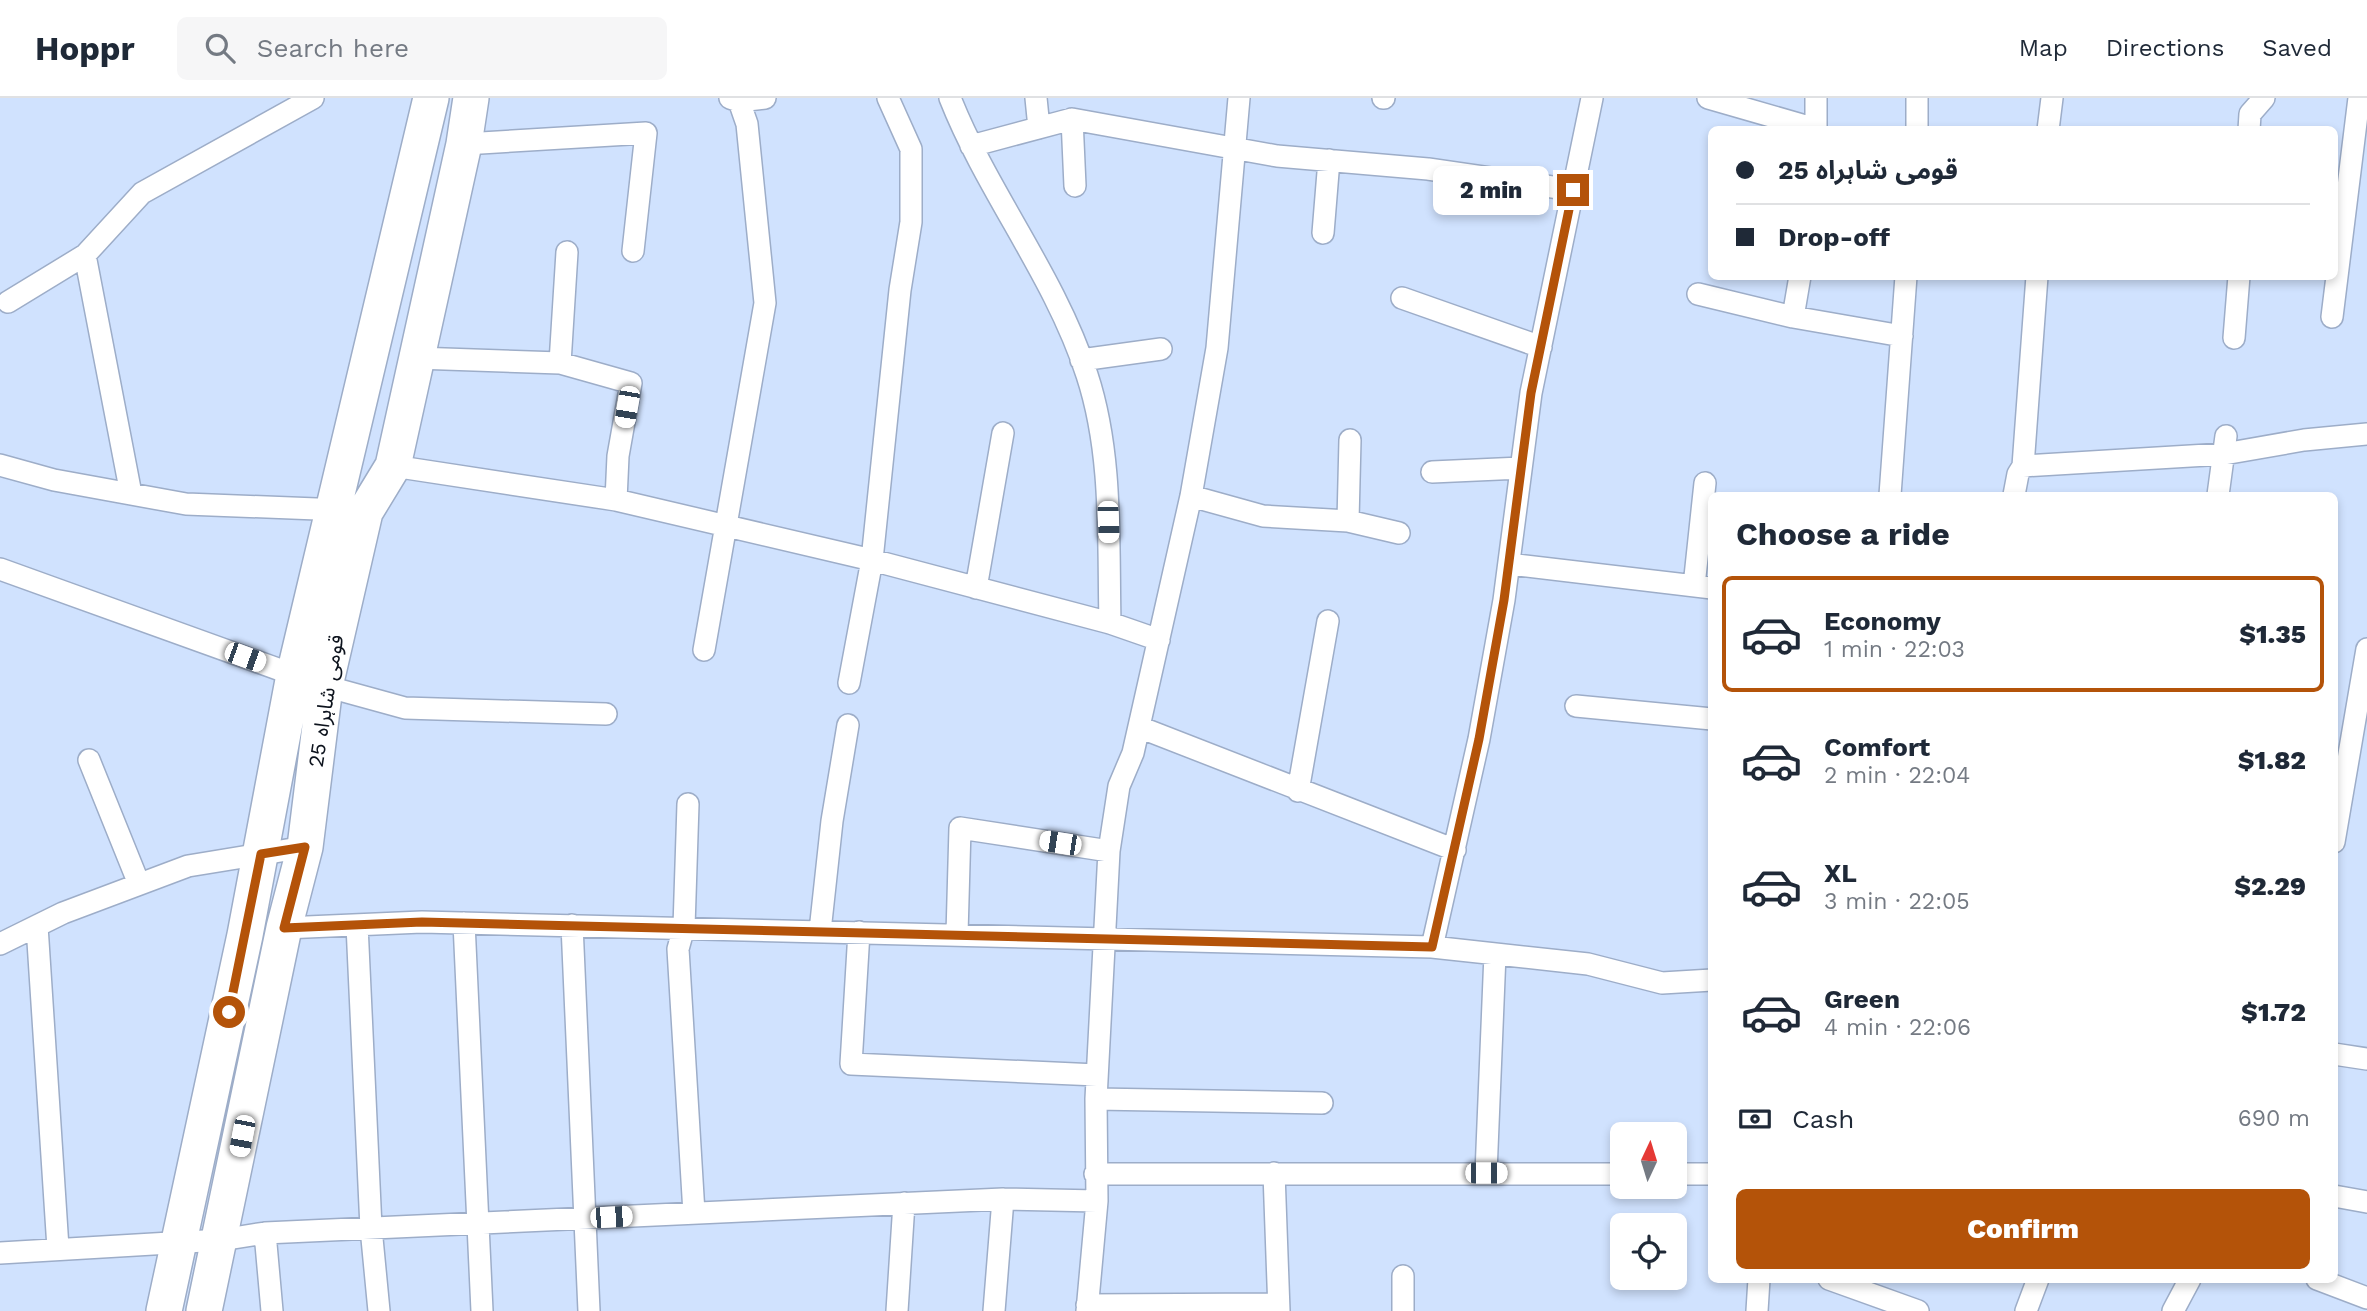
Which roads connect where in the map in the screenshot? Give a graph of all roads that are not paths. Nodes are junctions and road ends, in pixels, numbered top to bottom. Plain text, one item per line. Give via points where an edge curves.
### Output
1 (313, 98) edge
2 (431, 98) edge
3 (471, 98) edge
4 (765, 98) edge
5 (888, 98) edge
6 (950, 98) edge
7 (1036, 98) edge
8 (1239, 98) edge
9 (1592, 98) edge
10 (1707, 98) edge
11 (1816, 98) edge
12 (1917, 98) edge
13 (2052, 98) edge
14 (2264, 98) edge
15 (2359, 98) edge
16 (734, 99) edge
17 (1072, 119) junction
18 (1805, 126) edge
19 (1816, 126) edge
20 (1917, 126) edge
21 (2048, 126) edge
22 (2249, 126) edge
23 (1039, 128) junction
24 (464, 144) junction
25 (971, 146) junction
26 (1235, 147) junction
27 (1329, 160) junction
28 (1075, 186) dead end
29 (1573, 190) junction
30 (1323, 233) dead end
31 (632, 251) dead end
32 (567, 252) dead end
33 (85, 256) junction
34 (2338, 268) edge
35 (1799, 280) edge
36 (1906, 280) edge
37 (2038, 280) edge
38 (2239, 280) edge
39 (2337, 280) edge
40 (1698, 294) dead end
41 (1402, 298) dead end
42 (8, 302) dead end
43 (1793, 317) junction
44 (2332, 317) dead end
45 (1902, 336) junction
46 (2234, 338) dead end
47 (1541, 347) junction
48 (1161, 349) dead end
49 (416, 358) junction
50 (1081, 360) junction
51 (560, 363) junction
52 (1003, 433) dead end
53 (2367, 434) edge
54 (1350, 440) dead end
55 (2225, 445) junction
56 (0, 465) edge
57 (393, 466) junction
58 (2023, 466) junction
59 (1521, 468) junction
60 (1432, 472) dead end
61 (1705, 483) dead end
62 (1890, 492) edge
63 (2015, 492) edge
64 (2218, 492) edge
65 (131, 494) junction
66 (1191, 496) junction
67 (616, 500) junction
68 (349, 511) junction
69 (1348, 521) junction
70 (727, 526) junction
71 (1399, 533) dead end
72 (872, 560) junction
73 (1509, 564) junction
74 (0, 569) edge
75 (1703, 587) edge
76 (976, 588) junction
77 (1328, 621) dead end
78 (1110, 623) junction
79 (1158, 639) junction
80 (2367, 649) edge
81 (704, 650) dead end
82 (310, 680) junction
83 (849, 683) dead end
84 (1576, 706) dead end
85 (606, 714) dead end
86 (1708, 719) edge
87 (848, 725) dead end
88 (1139, 727) junction
89 (89, 760) dead end
90 (1298, 791) junction
91 (2339, 792) edge
92 (688, 804) dead end
93 (305, 847) junction
94 (1455, 850) junction
95 (1109, 851) junction
96 (261, 854) junction
97 (139, 884) junction
98 (464, 923) junction
99 (357, 925) junction
100 (572, 925) junction
101 (37, 926) junction
102 (684, 927) junction
103 (284, 928) junction
104 (820, 931) junction
105 (859, 932) junction
106 (957, 934) junction
107 (1106, 938) junction
108 (0, 944) edge
109 (1432, 947) junction
110 (1495, 954) junction
111 (1708, 980) edge
112 (2338, 1055) edge
113 (2367, 1059) edge
114 (1097, 1075) junction
115 (1096, 1099) junction
116 (1322, 1103) dead end
117 (1274, 1173) junction
118 (1486, 1173) junction
119 (1095, 1174) junction
120 (1610, 1174) edge
121 (1687, 1174) edge
122 (1708, 1174) edge
123 (2338, 1197) edge
124 (1003, 1199) junction
125 (1097, 1201) junction
126 (2367, 1202) edge
127 (904, 1203) junction
128 (694, 1213) junction
129 (584, 1219) junction
130 (478, 1223) junction
131 (371, 1228) junction
132 (265, 1233) junction
133 (221, 1240) junction
134 (179, 1242) junction
135 (58, 1248) junction
136 (0, 1253) edge
137 (1403, 1276) dead end
138 (1759, 1283) edge
139 (1840, 1283) edge
140 (2036, 1283) edge
141 (2188, 1283) edge
142 (2328, 1283) edge
143 (2367, 1298) edge
144 (1279, 1307) edge
145 (1087, 1308) edge
146 (164, 1311) edge
147 (204, 1311) edge
148 (272, 1311) edge
149 (379, 1311) edge
150 (482, 1311) edge
151 (589, 1311) edge
152 (897, 1311) edge
153 (994, 1311) edge
154 (1403, 1311) edge
155 (1757, 1311) edge
156 (1919, 1311) edge
157 (2026, 1311) edge
158 (2173, 1311) edge

1 - 33 street via 142,193
2 - 68 highway, قومی شاہراہ 25
3 - 24 highway, قومی شاہراہ 25
4 - 16 street
5 - 72 street via 911,149 911,222
6 - 25 street
7 - 23 street
8 - 26 street
9 - 29 street
10 - 18 street
11 - 19 street
12 - 20 street
13 - 21 street
14 - 22 street via 2250,114
15 - 34 street
16 - 70 street via 747,124 765,303
17 - 23 street
17 - 26 street
17 - 28 street
23 - 25 street
24 - 31 street via 646,133
24 - 49 highway, قومی شاہراہ 25
25 - 50 street via 1061,311
26 - 27 street
26 - 66 street via 1217,348
27 - 29 street
27 - 30 street
29 - 47 street
32 - 51 street
33 - 42 street
33 - 65 street
35 - 43 street
36 - 45 street
37 - 58 street
38 - 46 street
39 - 44 street
40 - 43 street
41 - 47 street
43 - 45 street
45 - 62 street
47 - 59 street
48 - 50 street
49 - 51 street
49 - 57 highway, قومی شاہراہ 25
50 - 78 street via 1107,471
51 - 67 street via 631,383 618,456
52 - 76 street
53 - 55 street
54 - 69 street
55 - 58 street
55 - 64 street
56 - 65 street
57 - 67 street
57 - 68 highway, قومی شاہراہ 25
58 - 63 street
59 - 60 street
59 - 73 street
61 - 75 street
65 - 68 street via 186,504
66 - 69 street via 1263,516
66 - 79 street
67 - 70 street
68 - 82 highway, قومی شاہراہ 25
69 - 71 street
70 - 72 street
70 - 81 street
72 - 76 street
72 - 83 street
73 - 75 street
73 - 94 street
74 - 82 street
76 - 78 street
77 - 90 street
78 - 79 street
79 - 88 street
80 - 91 street
82 - 85 street via 405,708
82 - 93 highway, قومی شاہراہ 25
82 - 96 highway, قومی شاہراہ 25
84 - 86 street
87 - 104 street
88 - 90 street
88 - 95 street via 1119,786
89 - 97 street
90 - 94 street
92 - 102 street
93 - 96 street
93 - 103 highway, قومی شاہراہ 25
94 - 109 street
95 - 106 street via 960,828
95 - 107 street
96 - 97 street via 188,866
96 - 134 highway, قومی شاہراہ 25
97 - 101 street
98 - 99 street
98 - 100 street
98 - 130 street
99 - 103 street
99 - 131 street
100 - 102 street
100 - 129 street
101 - 108 street
101 - 135 street
102 - 104 street
102 - 128 street via 678,949
103 - 133 highway, قومی شاہراہ 25
104 - 105 street
105 - 106 street
105 - 114 street via 851,1064
106 - 107 street
107 - 109 street
107 - 114 street
109 - 110 street
110 - 111 street via 1588,964 1662,983
110 - 118 street
112 - 113 street
114 - 115 street
115 - 116 street
115 - 119 street
117 - 118 street
117 - 119 street
117 - 144 street
118 - 120 street
119 - 125 street
121 - 122 street
123 - 126 street
124 - 125 street
124 - 127 street
124 - 153 street
125 - 145 street
127 - 128 street
127 - 152 street
128 - 129 street
129 - 130 street
129 - 151 street
130 - 131 street
130 - 150 street
131 - 132 street
131 - 149 street
132 - 133 street
132 - 148 street
133 - 134 street
133 - 147 highway, قومی شاہراہ 25
134 - 135 street
134 - 146 highway, قومی شاہراہ 25
135 - 136 street
137 - 154 street
138 - 155 street
139 - 156 street
140 - 157 street
141 - 158 street
142 - 143 street
144 - 145 street

